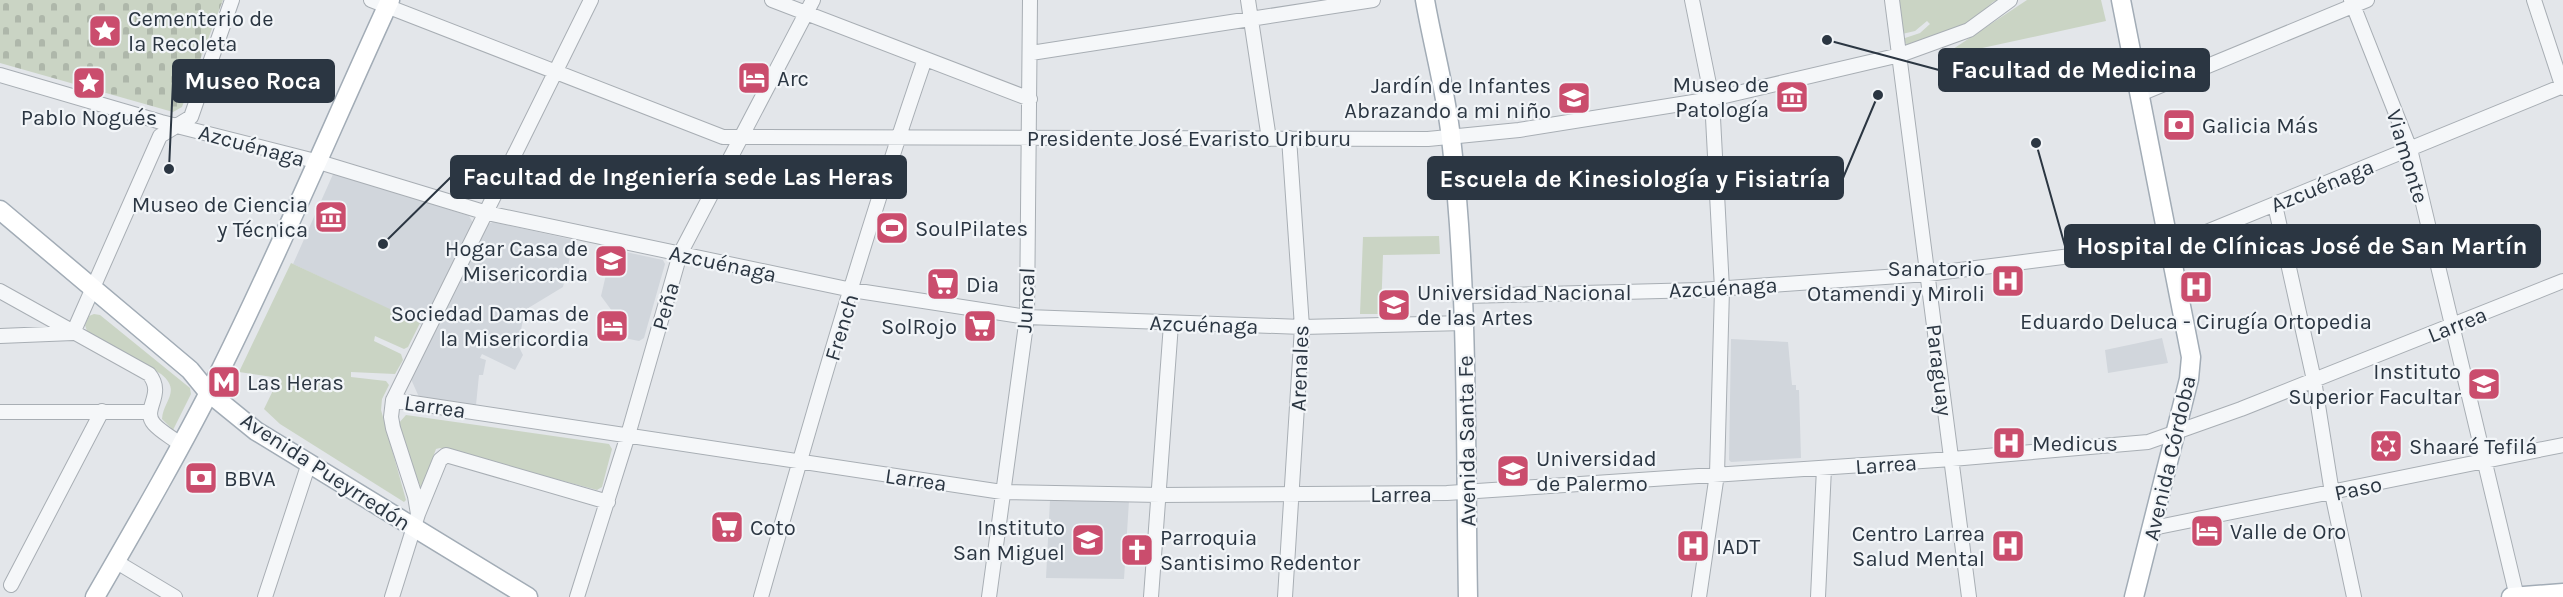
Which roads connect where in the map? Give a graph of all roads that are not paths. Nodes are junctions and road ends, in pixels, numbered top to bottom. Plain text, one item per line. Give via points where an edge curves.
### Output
1 (232, 0) edge
2 (591, 0) edge
3 (772, 0) edge
4 (813, 0) edge
5 (1030, 0) edge
6 (1248, 0) edge
7 (1373, 0) edge
8 (1425, 0) edge
9 (1692, 0) edge
10 (1892, 0) edge
11 (2010, 0) edge
12 (2121, 0) edge
13 (2367, 0) edge
14 (2534, 0) edge
15 (383, 2) edge
16 (2352, 3) edge
17 (806, 14) junction
18 (1252, 21) junction
19 (1031, 53) junction
20 (1900, 55) junction
21 (925, 59) junction
22 (554, 71) junction
23 (0, 75) edge
24 (2563, 87) edge
25 (2140, 94) junction
26 (1030, 99) junction
27 (1712, 99) junction
28 (179, 126) junction
29 (898, 137) junction
30 (739, 138) junction
31 (1030, 138) junction
32 (1289, 138) junction
33 (1451, 138) junction
34 (1269, 139) junction
35 (2410, 148) junction
36 (319, 162) junction
37 (2275, 205) junction
38 (0, 210) edge
39 (487, 213) junction
40 (2169, 244) junction
41 (680, 254) junction
42 (1928, 274) junction
43 (2563, 281) edge
44 (1722, 289) junction
45 (93, 290) junction
46 (852, 290) junction
47 (0, 291) edge
48 (1463, 296) junction
49 (1026, 316) junction
50 (1465, 323) junction
51 (1171, 324) junction
52 (2453, 325) junction
53 (1302, 327) junction
54 (73, 333) junction
55 (0, 336) edge
56 (2314, 380) junction
57 (208, 392) junction
58 (393, 400) junction
59 (102, 411) junction
60 (0, 412) edge
61 (150, 412) junction
62 (2176, 433) junction
63 (628, 435) junction
64 (181, 445) junction
65 (2563, 445) edge
66 (1952, 459) junction
67 (2485, 461) junction
68 (799, 462) junction
69 (309, 463) junction
70 (1824, 468) junction
71 (1717, 474) junction
72 (1002, 492) junction
73 (1466, 492) junction
74 (2332, 493) junction
75 (1160, 495) junction
76 (1293, 495) junction
77 (608, 502) junction
78 (416, 521) junction
79 (2152, 528) junction
80 (115, 561) junction
81 (11, 585) dead end
82 (2563, 593) edge
83 (95, 597) edge
84 (174, 597) edge
85 (265, 597) edge
86 (392, 597) edge
87 (528, 597) edge
88 (577, 597) edge
89 (761, 597) edge
90 (989, 597) edge
91 (1151, 597) edge
92 (1285, 597) edge
93 (1468, 597) edge
94 (1699, 597) edge
95 (1818, 597) edge
96 (1969, 597) edge
97 (2134, 597) edge
98 (2354, 597) edge
99 (2511, 597) edge
100 (2517, 597) edge

1 - 28 street via 191,117
2 - 22 street
3 - 17 street
4 - 17 street, Peña
5 - 19 street, Juncal
6 - 18 street
7 - 18 street
8 - 33 main road, Avenida Santa Fe
9 - 27 street
10 - 20 street, Paraguay
11 - 20 street, Presidente José Evaristo Uriburu via 1969,30
12 - 25 main road, Avenida Córdoba
13 - 16 street
14 - 24 street
15 - 22 street, Presidente José Evaristo Uriburu
15 - 36 main road
16 - 25 street
16 - 35 street, Viamonte
17 - 21 street
17 - 30 street, Peña
18 - 19 street
18 - 34 street
19 - 26 street, Juncal
20 - 27 street, Presidente José Evaristo Uriburu
20 - 42 street, Paraguay
21 - 26 street
21 - 29 street, French
22 - 30 street, Presidente José Evaristo Uriburu via 723,137
22 - 39 street
23 - 28 street, Azcuénaga
24 - 35 street, Azcuénaga
25 - 40 main road, Avenida Córdoba
26 - 31 street, Juncal
27 - 33 street, Presidente José Evaristo Uriburu
27 - 44 street
28 - 36 street, Azcuénaga
28 - 45 street via 160,135
29 - 30 street, Presidente José Evaristo Uriburu
29 - 31 street, Presidente José Evaristo Uriburu
29 - 46 street, French
30 - 41 street, Peña
31 - 34 street, Presidente José Evaristo Uriburu
31 - 49 street, Juncal
32 - 33 street, Presidente José Evaristo Uriburu
32 - 34 street, Presidente José Evaristo Uriburu
32 - 53 street, Arenales
33 - 48 main road, Avenida Santa Fe
35 - 37 street, Azcuénaga
35 - 52 street, Viamonte
36 - 39 street, Azcuénaga
36 - 57 main road
37 - 40 street, Azcuénaga
37 - 56 street
38 - 45 main road, Avenida Pueyrredón
39 - 41 street, Azcuénaga
39 - 58 street
40 - 42 street, Azcuénaga
40 - 62 main road, Avenida Córdoba via 2191,357
41 - 46 street, Azcuénaga
41 - 63 street, Peña
42 - 44 street, Azcuénaga
42 - 66 street, Paraguay
43 - 52 street, Larrea
44 - 48 street, Azcuénaga
44 - 71 street
45 - 54 street
45 - 57 main road, Avenida Pueyrredón via 190,370
46 - 49 street, Azcuénaga
46 - 68 street, French
47 - 54 street
48 - 50 main road, Avenida Santa Fe
49 - 51 street, Azcuénaga
49 - 72 street, Juncal
50 - 53 street, Azcuénaga
50 - 73 main road, Avenida Santa Fe
51 - 53 street, Azcuénaga
51 - 75 street
52 - 56 street, Larrea
52 - 67 street, Viamonte
53 - 76 street, Arenales
54 - 55 street
54 - 61 street via 149,374 156,388
56 - 62 street, Larrea
56 - 74 street
57 - 64 main road
57 - 69 main road, Avenida Pueyrredón via 256,431
58 - 63 street, Larrea
58 - 78 street via 393,428 415,496
59 - 60 street
59 - 61 street
59 - 81 street
61 - 64 street via 154,423
62 - 66 street, Larrea via 2148,442
62 - 79 main road, Avenida Córdoba
63 - 68 street, Larrea
63 - 77 street, Peña
64 - 80 main road
65 - 67 street, Paso
66 - 70 street, Larrea
66 - 96 street, Paraguay
67 - 74 street, Paso
67 - 100 street, Viamonte
68 - 72 street, Larrea
68 - 89 street, French
69 - 78 main road, Avenida Pueyrredón
69 - 85 street
70 - 71 street, Larrea
70 - 95 street
71 - 73 street, Larrea
71 - 94 street
72 - 75 street, Larrea
72 - 90 street, Juncal
73 - 76 street, Larrea
73 - 93 main road, Avenida Santa Fe
74 - 79 street, Paso
74 - 98 street
75 - 76 street, Larrea
75 - 91 street
76 - 92 street, Arenales
77 - 78 street via 446,455 440,460
77 - 88 street, Peña
78 - 86 street
78 - 87 main road, Avenida Pueyrredón
79 - 97 main road, Avenida Córdoba
80 - 83 main road
80 - 84 street
82 - 100 main road
99 - 100 main road

